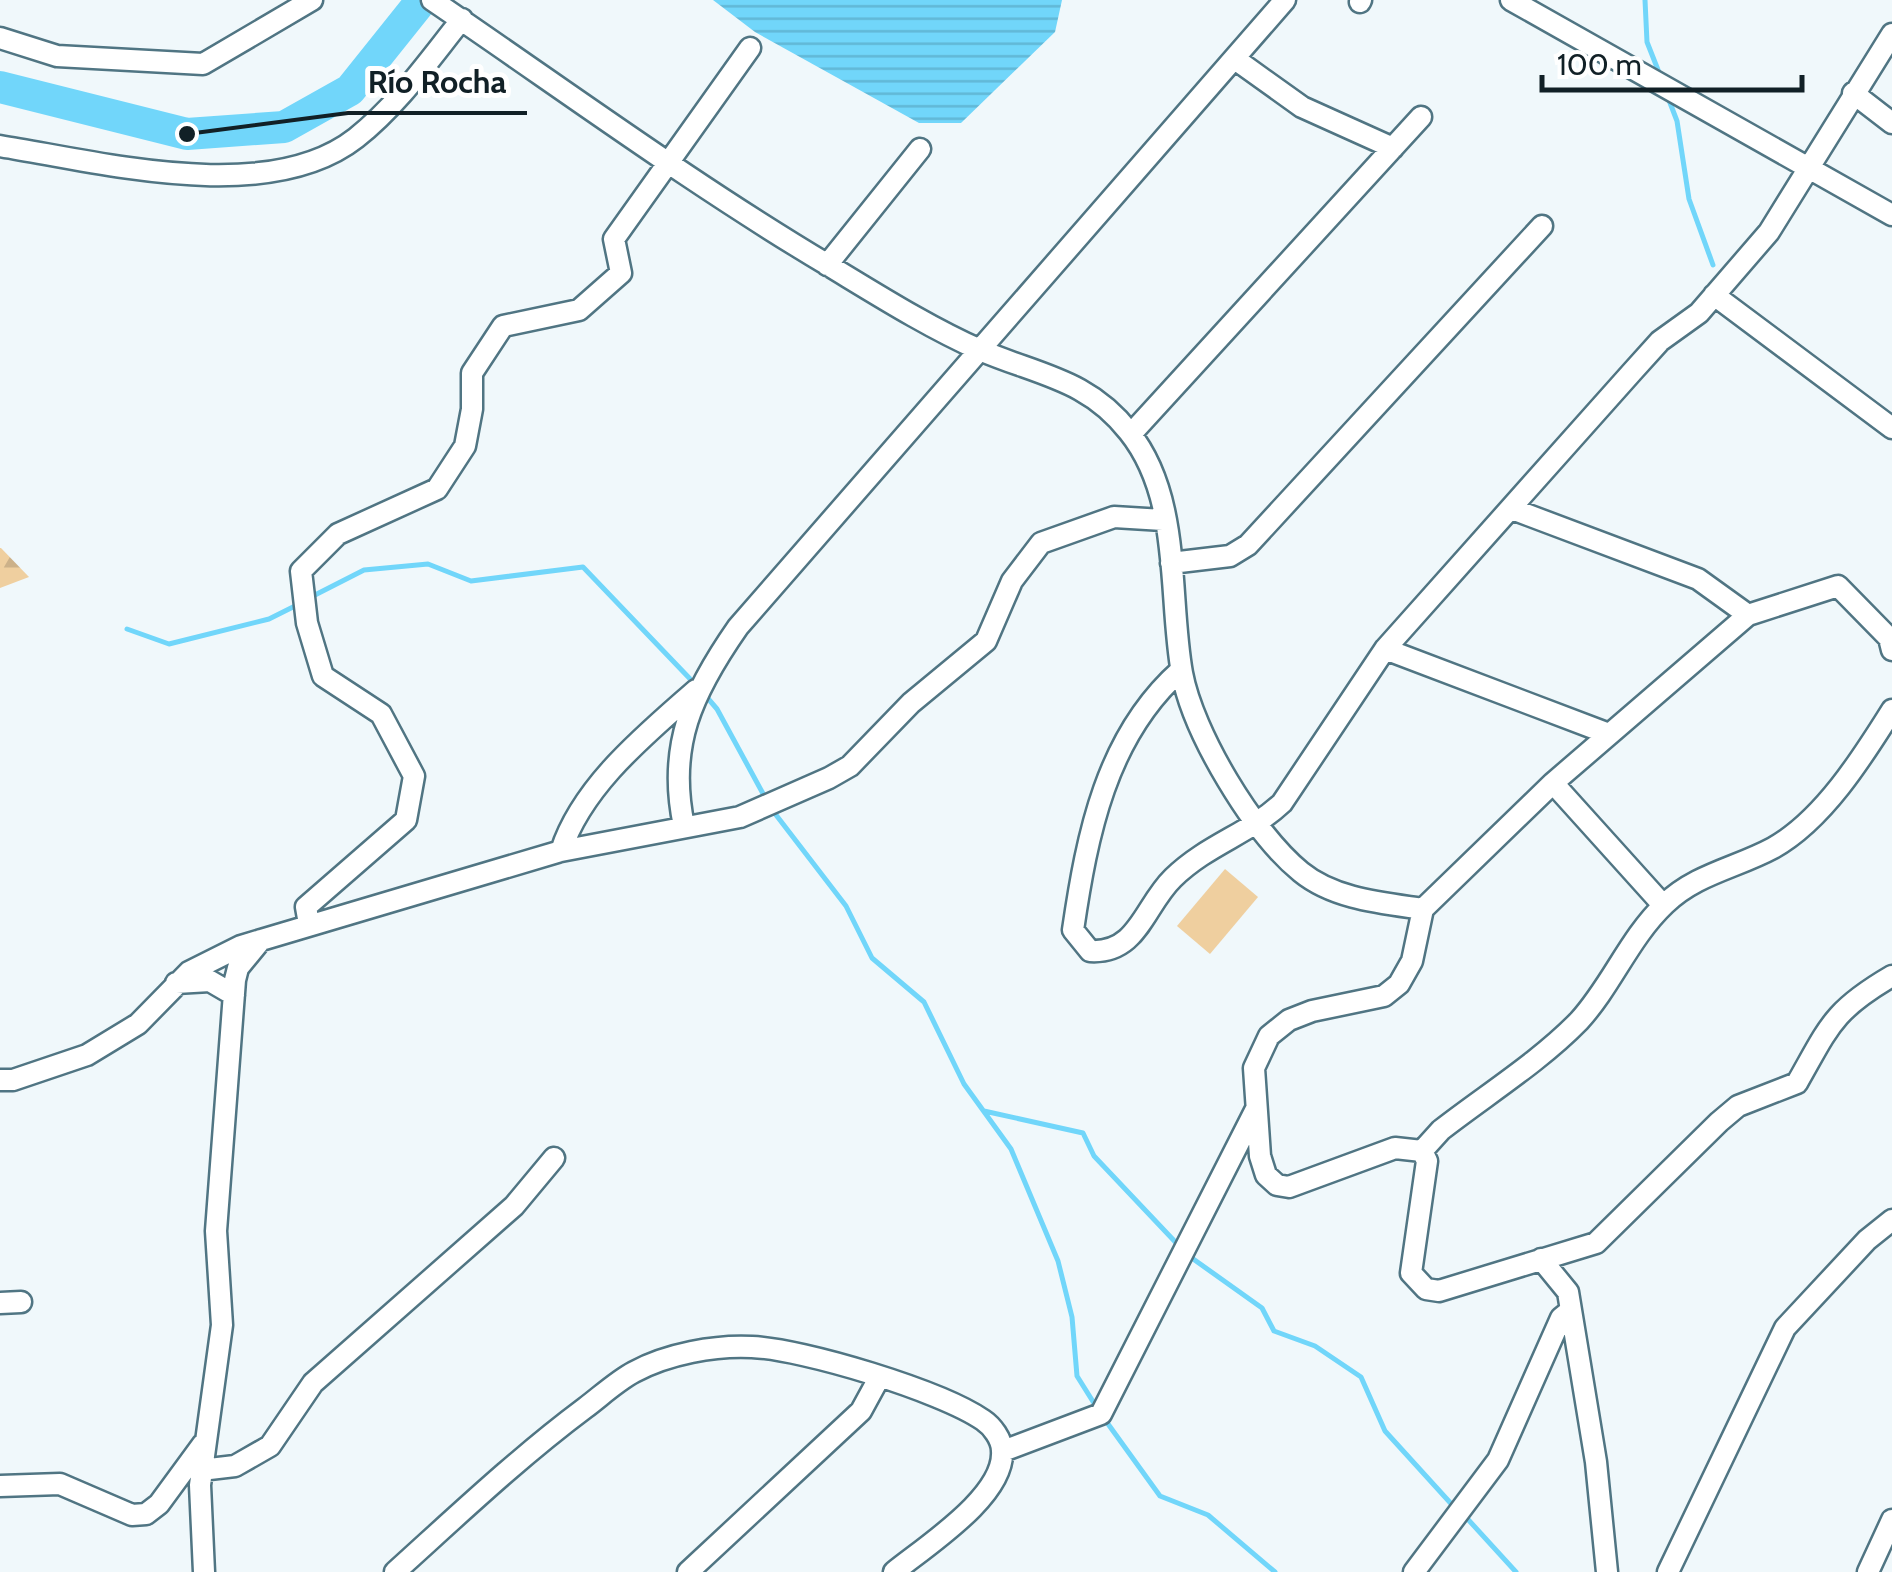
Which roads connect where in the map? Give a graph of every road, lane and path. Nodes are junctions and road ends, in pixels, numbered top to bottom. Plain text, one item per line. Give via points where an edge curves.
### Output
1 (312, 0) edge
2 (1285, 0) edge
3 (1511, 0) edge
4 (447, 10) edge
5 (1892, 34) edge
6 (0, 38) edge
7 (750, 48) dead end
8 (1236, 59) junction
9 (1853, 93) junction
10 (1421, 117) dead end
11 (1892, 123) edge
12 (0, 146) edge
13 (1392, 148) junction
14 (920, 149) dead end
15 (668, 162) junction
16 (1807, 170) junction
17 (1892, 215) edge
18 (1542, 226) dead end
19 (827, 265) junction
20 (1714, 295) junction
21 (978, 349) junction
22 (1892, 428) edge
23 (1131, 434) junction
24 (1512, 509) junction
25 (1163, 520) junction
26 (1171, 563) junction
27 (1748, 615) junction
28 (1386, 649) junction
29 (1892, 650) edge
30 (1181, 670) junction
31 (702, 686) junction
32 (1892, 710) edge
33 (1609, 734) junction
34 (1553, 782) junction
35 (1257, 823) junction
36 (684, 826) junction
37 (561, 851) junction
38 (1663, 905) junction
39 (1422, 909) junction
40 (309, 924) junction
41 (262, 940) junction
42 (1892, 976) edge
43 (175, 984) junction
44 (234, 995) junction
45 (0, 1080) edge
46 (1256, 1107) junction
47 (1422, 1151) junction
48 (554, 1158) dead end
49 (1892, 1220) edge
50 (1541, 1259) junction
51 (1571, 1310) junction
52 (879, 1378) junction
53 (204, 1442) junction
54 (1002, 1451) junction
55 (202, 1470) junction
56 (0, 1486) edge
57 (1892, 1520) edge
58 (204, 1572) edge
59 (396, 1572) edge
60 (688, 1572) edge
61 (894, 1572) edge
62 (1414, 1572) edge
63 (1607, 1572) edge
64 (1668, 1572) edge
65 (1868, 1572) edge

1 - 6 street via 203,64 58,56
2 - 8 street
3 - 16 street
4 - 12 street via 402,95 354,140 315,161 222,176
4 - 15 street
5 - 9 street
7 - 15 street
8 - 13 street via 1302,108
8 - 21 street
9 - 11 street
9 - 16 street
10 - 13 street
13 - 23 street
14 - 19 street
15 - 19 street
15 - 40 street via 614,239 621,273 578,310 503,326 472,373 465,446 437,489 338,534 301,571 307,623 324,676 381,714 414,776 406,820 306,907
16 - 17 street
16 - 20 street via 1770,232
18 - 26 street via 1248,545 1230,556
19 - 21 street
20 - 22 street
20 - 24 street via 1651,352
21 - 23 street via 1093,394
21 - 31 street via 738,628
23 - 25 street via 1155,480
24 - 27 street via 1698,579
24 - 28 street
25 - 26 street
25 - 36 street via 1114,517 1041,543 1012,581 986,641 911,703 850,766 740,818
26 - 30 street
27 - 29 street via 1838,586 1889,638
27 - 33 street
28 - 33 street
28 - 35 street via 1282,803
30 - 35 street via 1190,704
30 - 35 street via 1157,692 1102,787 1073,930 1090,951 1110,952 1136,933 1169,882 1210,846
31 - 36 street via 678,750
31 - 37 street via 645,735 571,820
32 - 38 street via 1863,756 1805,823 1776,846 1688,885
33 - 34 street
34 - 38 street
34 - 39 street
35 - 39 street via 1302,873 1363,900
36 - 37 street
37 - 40 street
38 - 47 street via 1580,1020
39 - 46 street via 1412,961 1384,996 1290,1020 1268,1036 1254,1068
40 - 41 street
41 - 43 street via 209,959
41 - 44 street via 238,968
42 - 50 street via 1826,1028 1796,1083 1738,1106 1596,1243
43 - 44 street via 210,980
43 - 45 street via 138,1024 87,1055
44 - 53 street via 216,1232 222,1325
46 - 47 street via 1260,1156 1276,1185 1289,1187 1395,1148
46 - 54 street via 1102,1414
47 - 50 street via 1427,1161 1411,1273 1416,1282 1439,1291
48 - 55 street via 514,1206 313,1383 270,1446 234,1466
49 - 64 street via 1785,1328
50 - 51 street via 1568,1292
51 - 62 street via 1561,1318 1498,1460
51 - 63 street
52 - 54 street via 986,1421
52 - 59 street via 778,1348 747,1346 634,1372 533,1447
52 - 60 street via 861,1411
53 - 55 street
53 - 56 street via 146,1514 60,1484
54 - 61 street via 997,1475 980,1501
55 - 58 street
57 - 65 street

